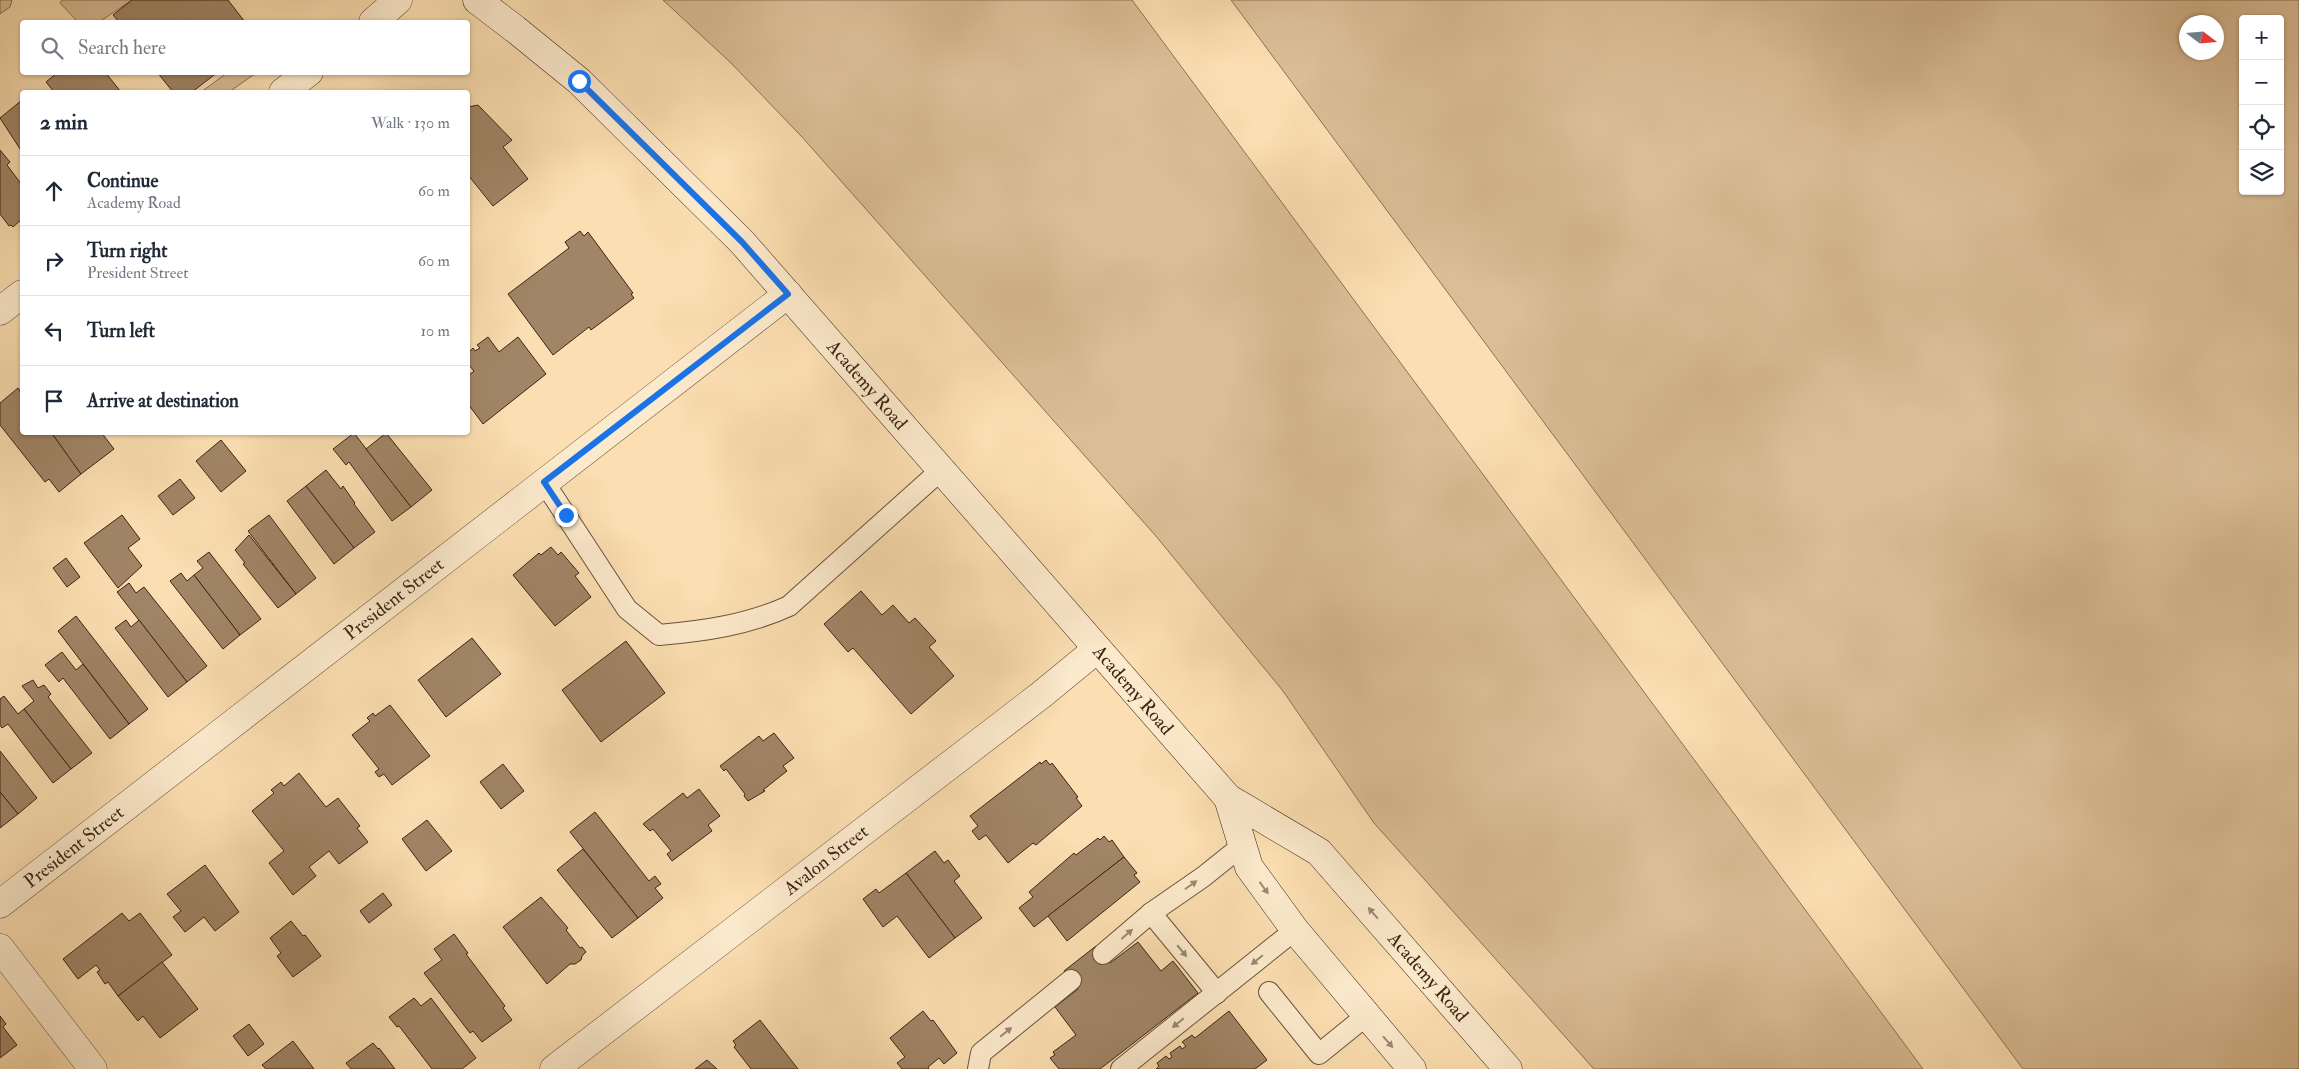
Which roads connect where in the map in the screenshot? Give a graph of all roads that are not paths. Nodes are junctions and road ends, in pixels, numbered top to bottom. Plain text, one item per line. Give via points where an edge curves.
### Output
1 (398, 0) edge
2 (477, 0) edge
3 (375, 20) edge
4 (305, 75) edge
5 (286, 90) edge
6 (788, 294) junction
7 (20, 296) edge
8 (0, 311) edge
9 (941, 470) junction
10 (544, 482) junction
11 (1097, 649) junction
12 (1228, 798) junction
13 (1242, 845) junction
14 (0, 904) edge
15 (1151, 913) junction
16 (1295, 930) junction
17 (0, 948) edge
18 (1103, 954) dead end
19 (1071, 980) dead end
20 (1216, 992) junction
21 (1269, 992) dead end
22 (1366, 1016) junction
23 (93, 1069) edge
24 (554, 1069) edge
25 (978, 1069) edge
26 (1121, 1069) edge
27 (1412, 1069) edge
28 (1508, 1069) edge

1 - 3 street
2 - 6 street, Academy Road via 579,81 735,235
4 - 5 street
6 - 9 street, Academy Road
6 - 10 street, President Street
7 - 8 street
9 - 10 lane via 789,606 767,616 705,631 659,635 627,609
9 - 11 street, Academy Road
10 - 14 street, President Street
11 - 12 street, Academy Road
11 - 24 street, Avalon Street via 1034,701
12 - 13 street, Academy Road
28 -> 12 street, Academy Road via 1319,852
15 -> 13 lane
13 -> 16 street, Academy Road via 1249,867
18 -> 15 lane
15 -> 20 lane
16 -> 20 lane
16 - 22 street, Academy Road
17 - 23 street
25 -> 19 lane via 981,1053
20 -> 26 lane
21 - 22 lane via 1319,1054
22 -> 27 street, Academy Road

